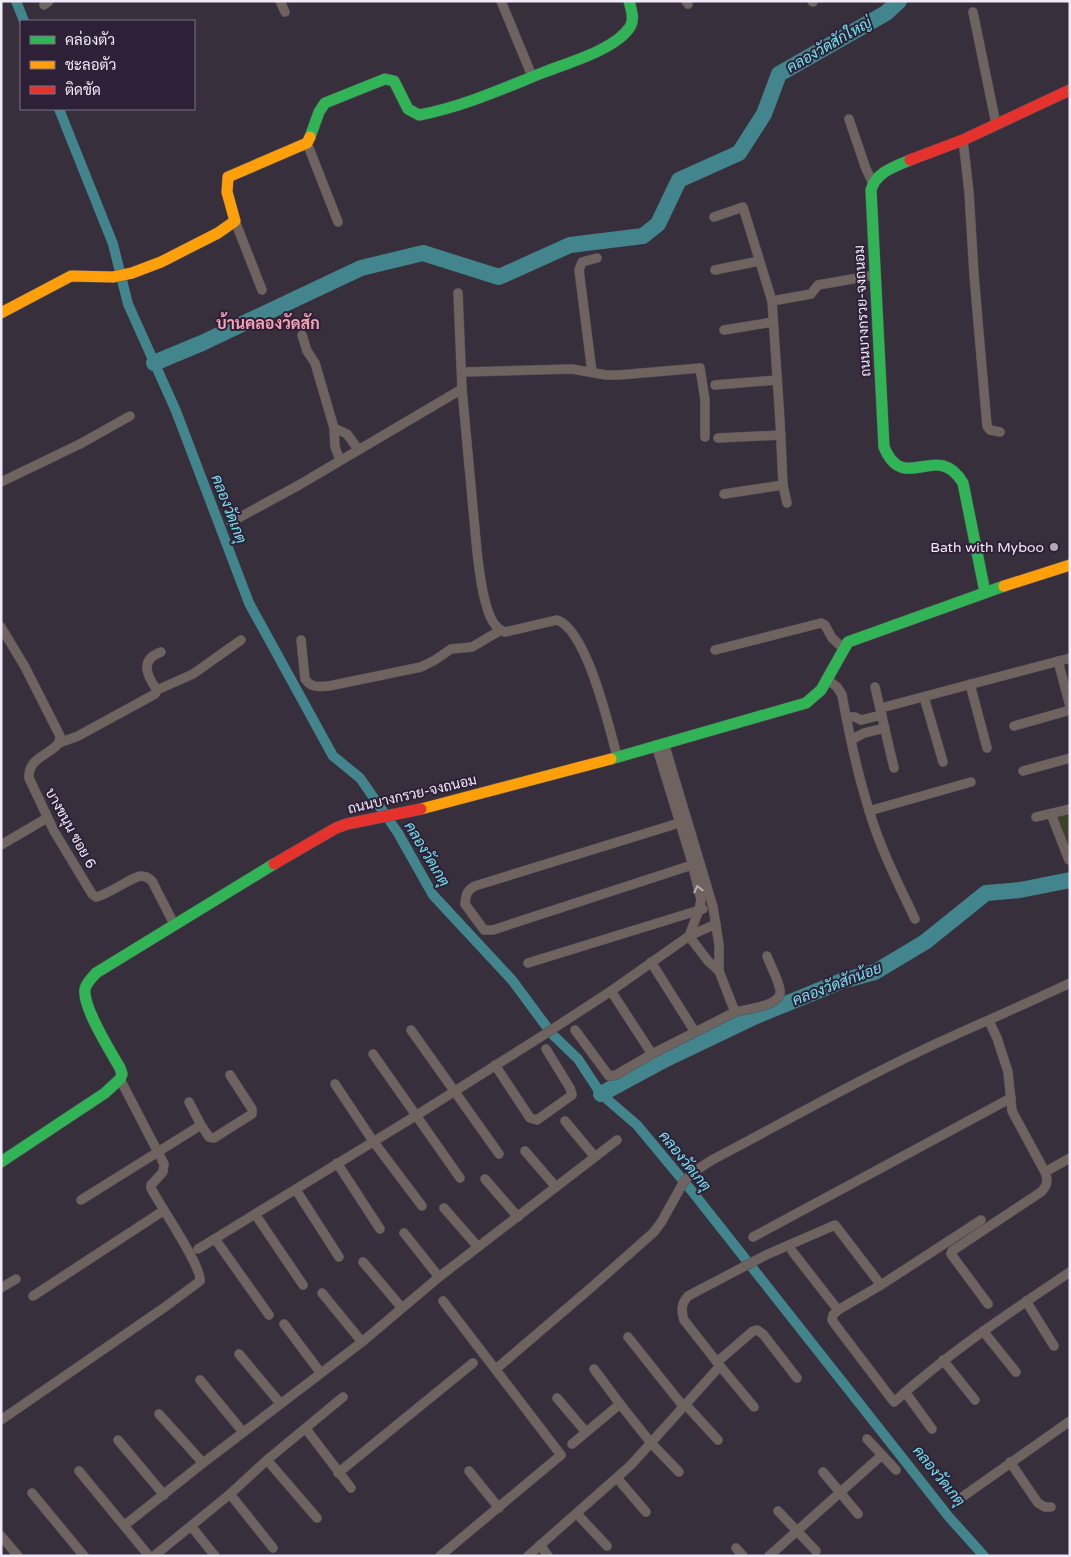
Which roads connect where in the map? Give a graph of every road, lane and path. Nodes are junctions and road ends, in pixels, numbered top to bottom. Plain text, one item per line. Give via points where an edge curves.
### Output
1 (280, 1) edge
2 (501, 1) edge
3 (629, 1) edge
4 (285, 12) dead end
5 (973, 12) dead end
6 (532, 76) junction
7 (1070, 90) edge
8 (849, 119) dead end
9 (996, 124) junction
10 (964, 140) junction
11 (307, 143) junction
12 (873, 183) junction
13 (714, 218) dead end
14 (235, 221) junction
15 (338, 222) dead end
16 (597, 258) dead end
17 (759, 261) junction
18 (715, 270) dead end
19 (875, 275) junction
20 (262, 290) dead end
21 (458, 293) dead end
22 (772, 301) junction
23 (1, 313) edge
24 (773, 322) junction
25 (724, 330) dead end
26 (302, 335) dead end
27 (463, 372) junction
28 (592, 372) junction
29 (777, 380) junction
30 (715, 385) dead end
31 (462, 390) junction
32 (130, 416) dead end
33 (334, 428) junction
34 (1000, 432) dead end
35 (781, 435) junction
36 (705, 437) dead end
37 (718, 438) dead end
38 (358, 449) junction
39 (340, 460) junction
40 (1, 482) edge
41 (783, 485) junction
42 (724, 494) dead end
43 (787, 503) dead end
44 (231, 522) dead end
45 (1070, 565) edge
46 (985, 592) junction
47 (1, 627) edge
48 (501, 630) junction
49 (241, 640) dead end
50 (301, 640) dead end
51 (843, 648) junction
52 (715, 650) dead end
53 (161, 652) dead end
54 (1070, 658) edge
55 (1058, 662) junction
56 (828, 680) junction
57 (970, 684) junction
58 (875, 687) dead end
59 (157, 690) junction
60 (924, 697) junction
61 (1070, 706) edge
62 (1070, 710) edge
63 (881, 712) junction
64 (846, 717) junction
65 (861, 720) junction
66 (1014, 726) dead end
67 (885, 728) junction
68 (864, 733) junction
69 (852, 740) junction
70 (59, 743) junction
71 (660, 744) junction
72 (987, 748) dead end
73 (617, 756) junction
74 (1070, 758) edge
75 (943, 762) dead end
76 (894, 768) dead end
77 (1023, 771) dead end
78 (971, 782) dead end
79 (1070, 809) edge
80 (869, 811) junction
81 (1051, 814) junction
82 (680, 817) junction
83 (1036, 817) dead end
84 (47, 818) junction
85 (1, 845) edge
86 (694, 860) junction
87 (1069, 860) edge
88 (713, 907) junction
89 (699, 910) junction
90 (915, 919) dead end
91 (174, 924) junction
92 (716, 924) junction
93 (690, 936) junction
94 (768, 956) dead end
95 (651, 962) junction
96 (528, 963) dead end
97 (719, 971) junction
98 (1070, 983) edge
99 (611, 991) junction
100 (735, 1012) junction
101 (989, 1021) junction
102 (411, 1030) dead end
103 (575, 1030) dead end
104 (696, 1032) junction
105 (546, 1048) dead end
106 (373, 1054) dead end
107 (652, 1054) junction
108 (495, 1065) junction
109 (230, 1075) dead end
110 (120, 1079) junction
111 (335, 1084) dead end
112 (455, 1091) junction
113 (1011, 1098) junction
114 (189, 1102) dead end
115 (417, 1115) junction
116 (565, 1120) dead end
117 (201, 1125) junction
118 (617, 1140) dead end
119 (373, 1141) junction
120 (158, 1151) junction
121 (525, 1151) dead end
122 (499, 1154) dead end
123 (595, 1157) junction
124 (1070, 1158) edge
125 (1, 1162) edge
126 (337, 1163) junction
127 (1045, 1172) junction
128 (460, 1178) dead end
129 (485, 1180) dead end
130 (556, 1187) junction
131 (296, 1190) junction
132 (81, 1200) dead end
133 (422, 1206) dead end
134 (444, 1208) dead end
135 (163, 1211) junction
136 (256, 1214) junction
137 (518, 1217) junction
138 (981, 1220) dead end
139 (380, 1229) dead end
140 (404, 1233) dead end
141 (753, 1237) dead end
142 (215, 1238) junction
143 (478, 1247) junction
144 (198, 1249) dead end
145 (792, 1250) dead end
146 (339, 1256) dead end
147 (363, 1262) dead end
148 (439, 1277) junction
149 (1068, 1277) edge
150 (16, 1279) dead end
151 (304, 1285) dead end
152 (881, 1285) junction
153 (1, 1288) edge
154 (322, 1293) dead end
155 (33, 1296) dead end
156 (443, 1301) dead end
157 (1026, 1301) junction
158 (988, 1304) dead end
159 (402, 1308) junction
160 (838, 1310) junction
161 (269, 1315) dead end
162 (284, 1324) dead end
163 (983, 1331) junction
164 (628, 1337) dead end
165 (362, 1342) junction
166 (1054, 1346) dead end
167 (240, 1354) dead end
168 (944, 1360) junction
169 (473, 1363) dead end
170 (719, 1364) junction
171 (496, 1368) junction
172 (594, 1369) dead end
173 (320, 1372) junction
174 (1016, 1372) dead end
175 (797, 1378) dead end
176 (200, 1380) dead end
177 (905, 1392) junction
178 (343, 1397) dead end
179 (557, 1398) dead end
180 (975, 1400) dead end
181 (280, 1403) junction
182 (620, 1404) junction
183 (684, 1405) junction
184 (754, 1407) dead end
185 (160, 1414) dead end
186 (1, 1420) edge
187 (1070, 1421) edge
188 (306, 1429) junction
189 (932, 1429) dead end
190 (585, 1431) junction
191 (243, 1432) junction
192 (866, 1439) dead end
193 (118, 1440) dead end
194 (718, 1440) dead end
195 (651, 1443) junction
196 (572, 1444) dead end
197 (882, 1455) junction
198 (268, 1460) junction
199 (203, 1462) junction
200 (1010, 1462) junction
201 (896, 1470) dead end
202 (79, 1471) dead end
203 (338, 1472) junction
204 (469, 1472) dead end
205 (679, 1472) dead end
206 (822, 1472) dead end
207 (617, 1478) junction
208 (351, 1488) dead end
209 (32, 1492) dead end
210 (839, 1493) junction
211 (230, 1494) junction
212 (164, 1495) junction
213 (958, 1500) dead end
214 (1052, 1507) dead end
215 (499, 1508) junction
216 (778, 1511) dead end
217 (646, 1512) dead end
218 (577, 1514) junction
219 (858, 1514) dead end
220 (317, 1518) dead end
221 (125, 1525) junction
222 (191, 1526) junction
223 (796, 1532) junction
224 (1, 1536) edge
225 (540, 1546) junction
226 (607, 1546) dead end
227 (274, 1548) dead end
228 (736, 1548) dead end
229 (816, 1552) dead end
230 (18, 1556) edge
231 (84, 1556) edge
232 (150, 1556) edge
233 (154, 1556) edge
234 (215, 1556) edge
235 (440, 1556) edge
236 (528, 1556) edge
237 (548, 1556) edge
238 (743, 1556) edge
239 (769, 1556) edge

1 - 4 street
2 - 6 street
3 - 6 street via 631,26 621,38 595,52
5 - 9 street
6 - 11 street via 472,101 419,115 408,109 394,81 385,79 325,102
7 - 9 street
8 - 12 street
9 - 10 street
10 - 12 street via 893,167
10 - 34 street via 987,426
11 - 14 street via 228,177 226,187
11 - 15 street
12 - 19 street, ถนนบางกรวย-จงถนอม
13 - 17 street via 743,207
14 - 20 street
14 - 23 street via 161,262 113,277 72,276
16 - 28 street via 582,262 579,270
17 - 18 street
17 - 22 street
19 - 22 street via 818,286 811,294
19 - 46 street, ถนนบางกรวย-จงถนอม via 886,455 901,467 909,469 941,464 958,474 963,483
21 - 27 street
22 - 24 street
24 - 25 street
24 - 29 street
26 - 33 street via 315,363
27 - 28 street via 572,368
27 - 31 street
28 - 36 street via 619,375 700,368 705,400
29 - 30 street
29 - 35 street
31 - 38 street
31 - 48 street via 478,560 488,611 493,623
32 - 40 street
33 - 38 street via 346,434
33 - 39 street via 335,447
35 - 37 street
35 - 41 street
38 - 39 street
39 - 44 street
41 - 42 street
41 - 43 street
45 - 46 street
46 - 51 street via 856,638
47 - 70 street via 50,715 60,736
48 - 50 street via 472,647 452,649 422,667 317,687 305,679
48 - 73 street via 510,631 557,620 568,628 599,691
49 - 59 street via 193,674
51 - 52 street via 821,623
51 - 56 street, ถนนบางกรวย-จงถนอม
53 - 59 street via 152,656 147,665 148,677
54 - 55 street
55 - 57 street
55 - 61 street
56 - 64 street via 840,690
56 - 71 street, ถนนบางกรวย-จงถนอม via 819,694 806,702
57 - 60 street
57 - 72 street
58 - 63 street
59 - 70 street via 114,717
60 - 63 street
60 - 75 street
62 - 66 street
63 - 65 street
63 - 67 street
64 - 65 street
64 - 69 street
65 - 68 street
67 - 68 street
67 - 76 street
68 - 69 street
69 - 80 street
70 - 84 street, บางขนุน ซอย 6 via 30,766 29,771 29,778
71 - 73 street, ถนนบางกรวย-จงถนอม
71 - 82 street
73 - 91 street, ถนนบางกรวย-จงถนอม via 406,813 336,828
74 - 77 street
78 - 80 street
79 - 81 street
80 - 90 street
81 - 83 street
81 - 87 street
82 - 86 street
82 - 86 street via 475,886 468,890 465,904 484,930 493,930
84 - 85 street
84 - 91 street, บางขนุน ซอย 6 via 92,894 96,897 104,895 139,876 147,877
86 - 88 street
89 -> 86 street via 701,900
88 - 89 street
88 - 92 street
89 - 93 street
89 - 96 street
91 - 110 street, ถนนบางกรวย-จงถนอม via 96,973 86,989 88,1008 120,1068
92 - 93 street
92 - 97 street
93 - 95 street
93 - 97 street
94 - 100 street via 780,996 776,1002
95 - 99 street
95 - 104 street
97 - 100 street
98 - 101 street
99 - 107 street
99 - 108 street
100 - 104 street
101 - 113 street via 1008,1072
101 - 171 street via 852,1086 692,1173 676,1192 654,1232
102 - 112 street
103 - 107 street via 608,1076 616,1075
104 - 107 street
105 - 108 street via 572,1095 537,1120 530,1118
106 - 115 street
108 - 112 street
109 - 117 street via 252,1114 214,1138 209,1137
110 - 120 street
110 - 125 street via 105,1093
111 - 119 street
112 - 115 street
112 - 122 street
113 - 127 street via 1012,1111
113 - 141 street
114 - 117 street
115 - 119 street
115 - 128 street
116 - 123 street
117 - 120 street
118 - 123 street
119 - 126 street
119 - 133 street
120 - 132 street
120 - 135 street via 165,1167 151,1188
121 - 130 street
123 - 130 street
124 - 127 street
126 - 131 street
126 - 139 street
127 - 158 street via 1048,1180 1041,1192 952,1250 951,1254
129 - 137 street
130 - 137 street
131 - 136 street
131 - 146 street
134 - 143 street
135 - 155 street
135 - 186 street via 190,1254 200,1281
136 - 142 street
136 - 151 street
137 - 143 street
138 - 152 street
140 - 148 street
142 - 144 street
142 - 161 street
143 - 148 street
145 - 160 street
147 - 159 street
148 - 159 street
149 - 157 street
150 - 153 street
152 - 160 street
152 - 170 street via 835,1225 766,1255 688,1296 683,1302 681,1312 684,1320
154 - 165 street
156 - 171 street
157 - 163 street
157 - 166 street
159 - 165 street
160 - 177 street via 832,1320 894,1402
162 - 173 street
163 - 168 street
163 - 174 street
164 - 183 street
165 - 173 street
167 - 181 street
168 - 177 street
168 - 180 street
169 - 203 street
170 - 175 street via 753,1331 758,1330
170 - 183 street
170 - 184 street
171 - 215 street via 561,1455
172 - 182 street
173 - 181 street
176 - 191 street
177 - 189 street
178 - 188 street
179 - 190 street
181 - 191 street
182 - 190 street
182 - 195 street
183 - 194 street
183 - 195 street
185 - 199 street
187 - 200 street
188 - 198 street
188 - 203 street
190 - 196 street
191 - 199 street
192 - 197 street
193 - 212 street
195 - 205 street
195 - 207 street
197 - 201 street
197 - 210 street
198 - 211 street
198 - 220 street
199 - 212 street
200 - 213 street
200 - 214 street via 1038,1503
202 - 221 street
203 - 208 street
204 - 215 street
206 - 210 street
207 - 217 street
207 - 218 street
209 - 231 street
210 - 219 street
210 - 223 street
211 - 222 street
211 - 227 street
212 - 221 street
215 - 235 street
216 - 223 street
218 - 225 street
218 - 226 street
221 - 232 street
222 - 233 street
222 - 234 street
223 - 229 street
223 - 239 street
224 - 230 street
225 - 236 street
225 - 237 street
228 - 238 street

